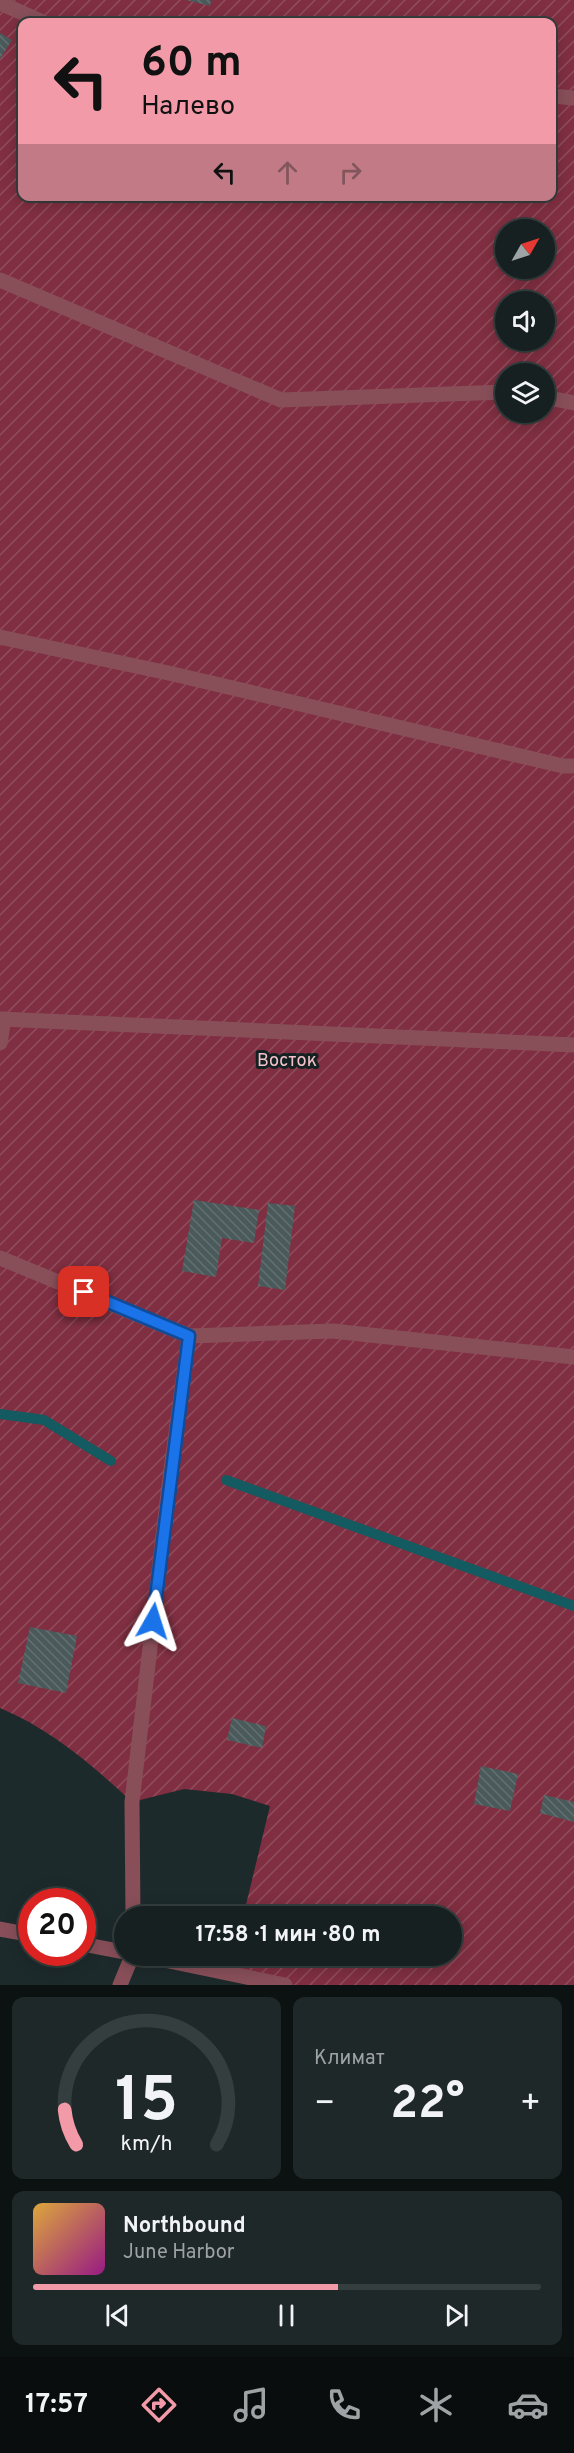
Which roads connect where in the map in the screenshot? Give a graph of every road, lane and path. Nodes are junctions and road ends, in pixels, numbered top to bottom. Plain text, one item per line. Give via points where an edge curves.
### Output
1 (0, 3) edge
2 (34, 18) edge
3 (556, 96) edge
4 (574, 98) edge
5 (0, 280) edge
6 (495, 392) edge
7 (555, 399) edge
8 (574, 403) edge
9 (0, 637) edge
10 (574, 766) edge
11 (2, 1019) edge
12 (0, 1043) edge
13 (574, 1045) edge
14 (0, 1258) edge
15 (189, 1336) junction
16 (574, 1357) edge
17 (133, 1906) edge
18 (0, 1929) edge
19 (18, 1932) edge
20 (96, 1947) edge
21 (114, 1950) edge
22 (128, 1966) edge
23 (193, 1966) edge
24 (120, 1985) edge
25 (285, 1985) edge

1 - 2 street
3 - 4 street
5 - 6 street via 280,400
7 - 8 street
9 - 10 street
11 - 12 street
11 - 13 street
14 - 15 street
15 - 16 street via 333,1331
15 - 17 street via 132,1802
18 - 19 street
20 - 21 street
22 - 24 street
23 - 25 street

